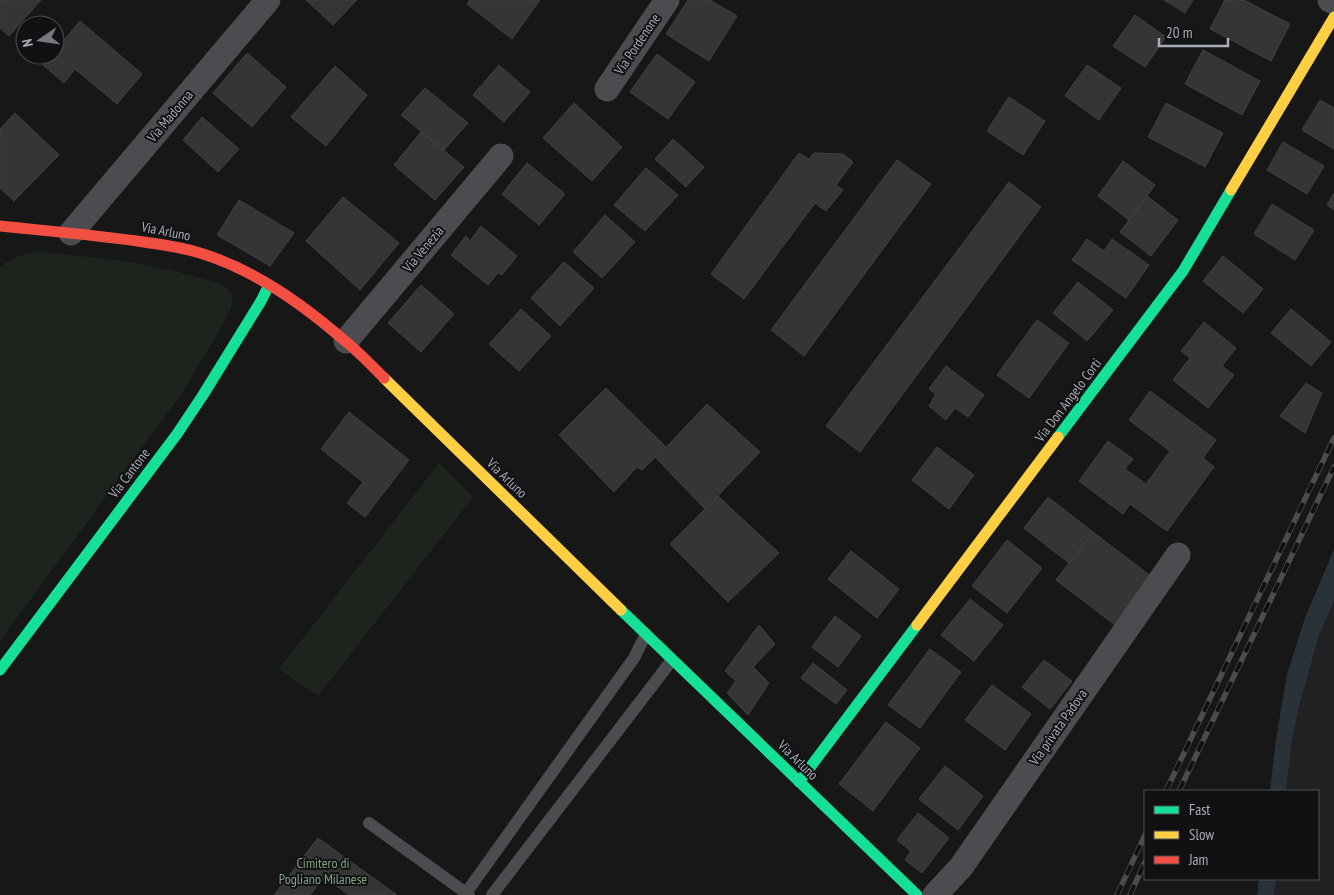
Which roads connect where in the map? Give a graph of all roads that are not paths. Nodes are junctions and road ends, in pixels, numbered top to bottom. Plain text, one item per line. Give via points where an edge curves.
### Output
1 (268, 0) edge
2 (667, 0) edge
3 (1330, 0) edge
4 (1334, 2) edge
5 (1334, 17) edge
6 (607, 89) dead end
7 (501, 156) dead end
8 (0, 226) edge
9 (71, 233) junction
10 (269, 285) junction
11 (346, 341) junction
12 (1178, 555) dead end
13 (646, 634) junction
14 (672, 660) junction
15 (0, 670) edge
16 (799, 782) junction
17 (369, 823) dead end
18 (467, 894) edge
19 (492, 895) edge
20 (917, 895) edge
21 (935, 895) edge

1 - 9 street, Via Madonna
2 - 6 street, Via Pordenone
3 - 4 street
5 - 16 street, Via Don Angelo Corti via 1183,271
7 - 11 street, Via Venezia
8 - 9 street, Via Arluno
9 - 10 street, Via Arluno via 182,248 230,264
10 - 11 street, Via Arluno
10 - 15 street, Via Cantone via 177,434
11 - 13 street, Via Arluno
12 - 21 street, Via privata Padova via 961,867
13 - 14 street, Via Arluno
13 - 18 lane via 634,658
14 - 16 street, Via Arluno
14 - 19 lane
16 - 20 street, Via Arluno
17 - 18 lane

